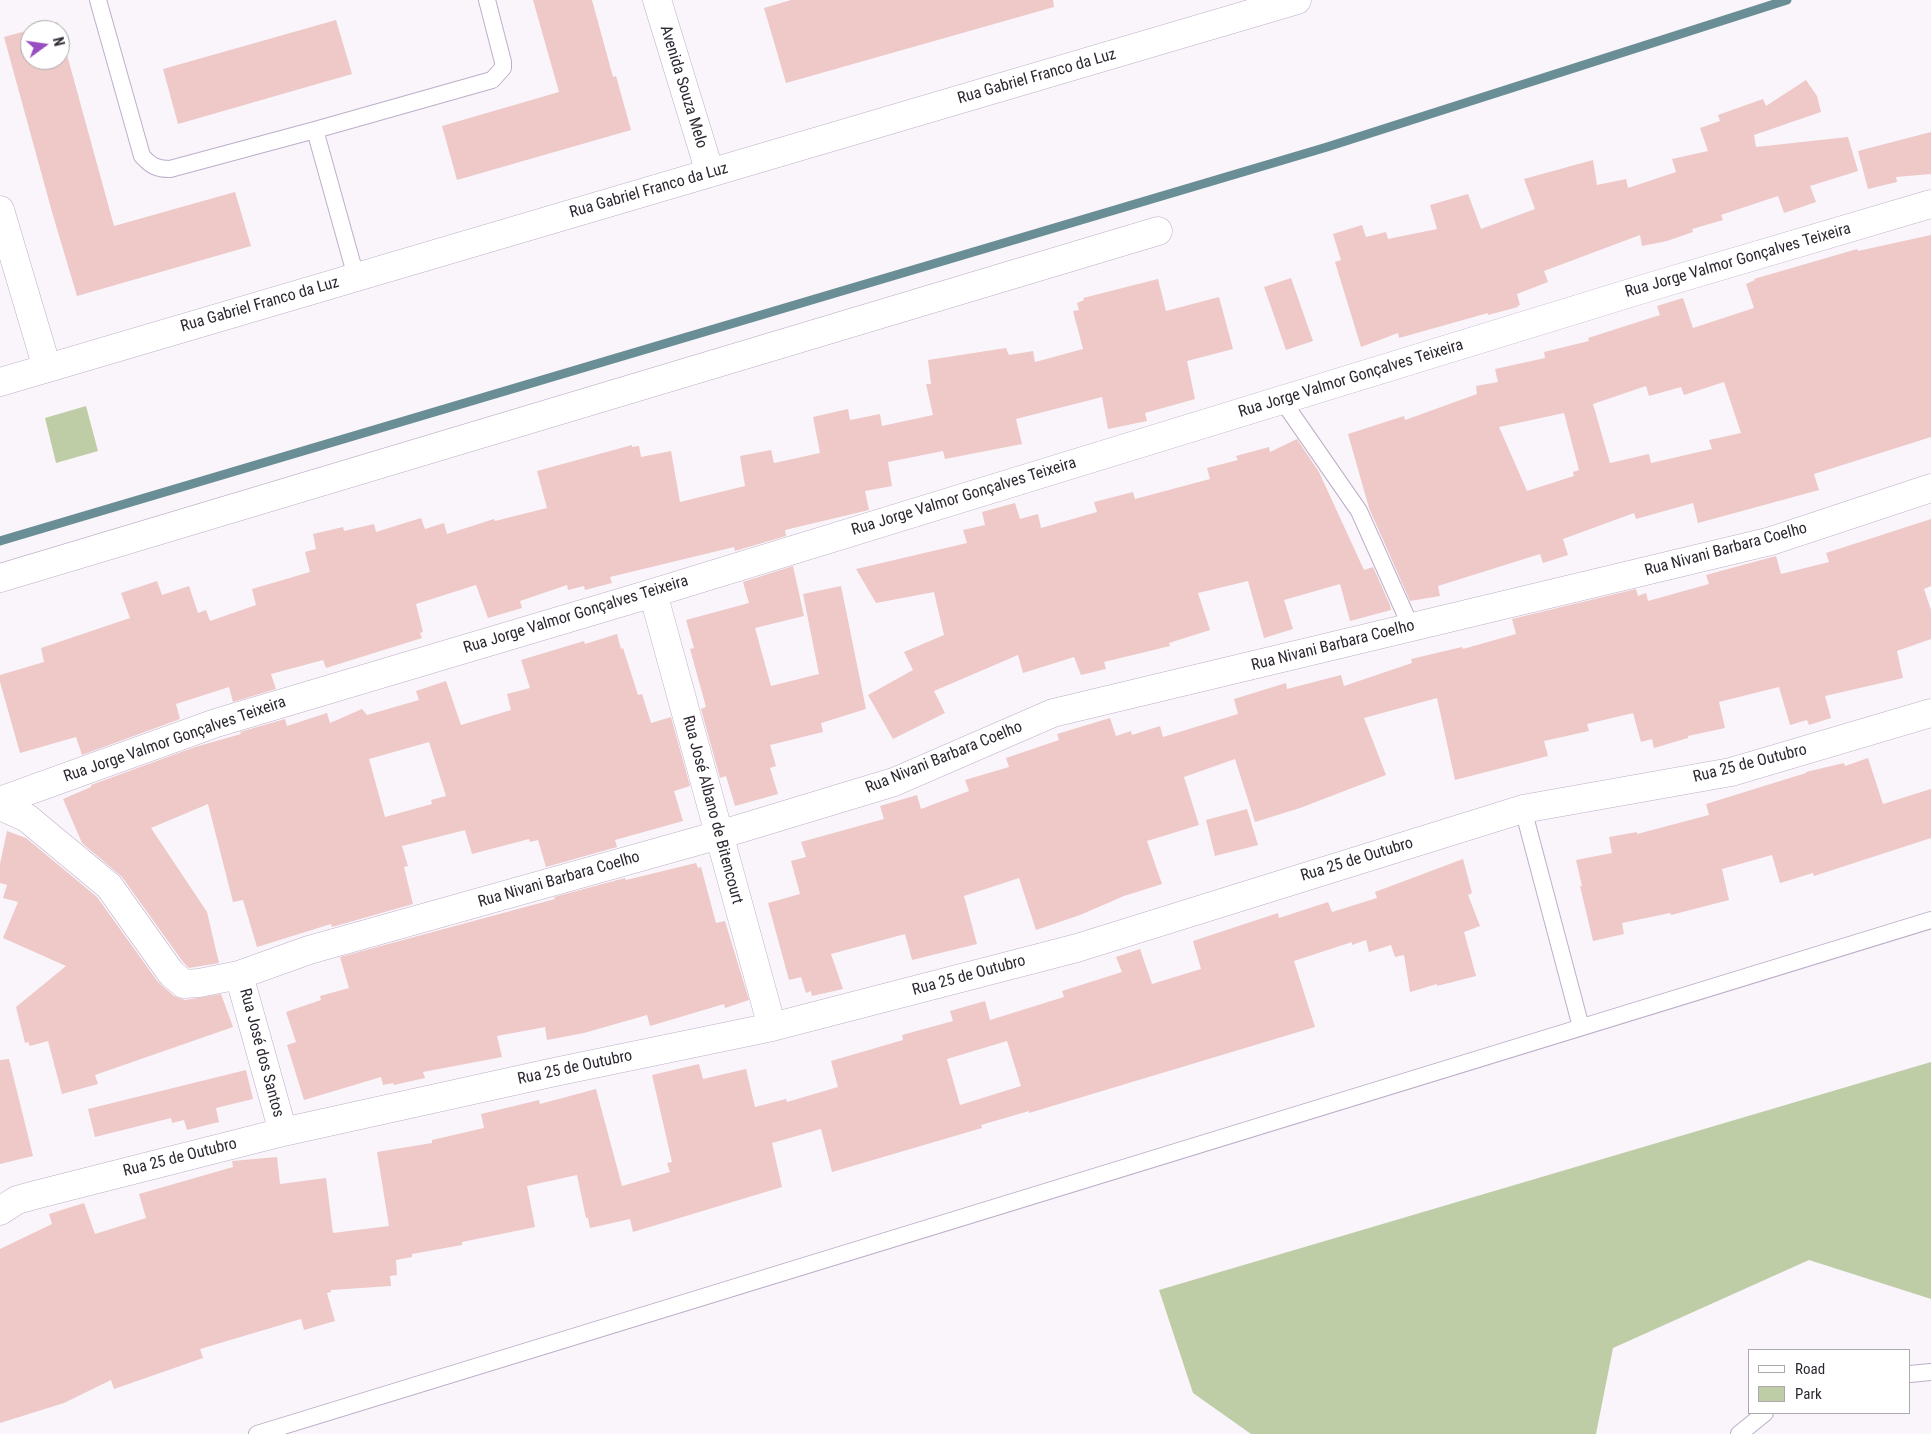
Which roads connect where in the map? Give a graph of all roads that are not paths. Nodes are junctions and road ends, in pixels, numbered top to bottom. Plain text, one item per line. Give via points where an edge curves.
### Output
1 (98, 0) edge
2 (486, 0) edge
3 (657, 0) edge
4 (1297, 0) edge
5 (315, 130) junction
6 (710, 173) junction
7 (1931, 204) edge
8 (0, 210) edge
9 (1158, 231) dead end
10 (356, 277) junction
11 (47, 368) junction
12 (0, 382) edge
13 (1282, 400) junction
14 (1931, 488) edge
15 (0, 578) edge
16 (653, 593) junction
17 (1411, 627) junction
18 (1931, 713) edge
19 (0, 801) edge
20 (0, 806) edge
21 (1523, 809) junction
22 (719, 836) junction
23 (1931, 920) edge
24 (239, 975) junction
25 (772, 1027) junction
26 (1582, 1027) junction
27 (283, 1132) junction
28 (0, 1211) edge
29 (1931, 1372) edge
30 (1911, 1374) edge
31 (1764, 1414) edge
32 (257, 1434) edge
33 (1739, 1434) edge

1 - 5 lane via 142,156 154,167 170,169
2 - 5 lane via 503,62 503,68 492,80
3 - 6 street, Avenida Souza Melo
4 - 6 street, Rua Gabriel Franco da Luz
5 - 10 lane
6 - 10 street, Rua Gabriel Franco da Luz
7 - 13 street, Rua Jorge Valmor Gonçalves Teixeira
8 - 11 street
9 - 15 street
10 - 11 street, Rua Gabriel Franco da Luz
11 - 12 street, Rua Gabriel Franco da Luz
13 - 16 street, Rua Jorge Valmor Gonçalves Teixeira
13 - 17 lane via 1359,511
14 - 17 street, Rua Nivani Barbara Coelho via 1771,541
16 - 19 street, Rua Jorge Valmor Gonçalves Teixeira via 216,723
16 - 22 street, Rua José Albano de Bitencourt
17 - 22 street, Rua Nivani Barbara Coelho via 1054,713 894,782
18 - 21 street, Rua 25 de Outubro via 1731,772
20 - 24 street, Rua Nivani Barbara Coelho via 27,818 109,886 178,980 190,984
21 - 25 street, Rua 25 de Outubro via 1077,948
21 - 26 lane
22 - 24 street, Rua Nivani Barbara Coelho via 309,950
22 - 25 street, Rua José Albano de Bitencourt
23 - 26 lane
24 - 27 street, Rua José dos Santos
25 - 27 street, Rua 25 de Outubro
26 - 32 lane
27 - 28 street, Rua 25 de Outubro via 36,1194 17,1200
29 - 30 lane
31 - 33 lane

